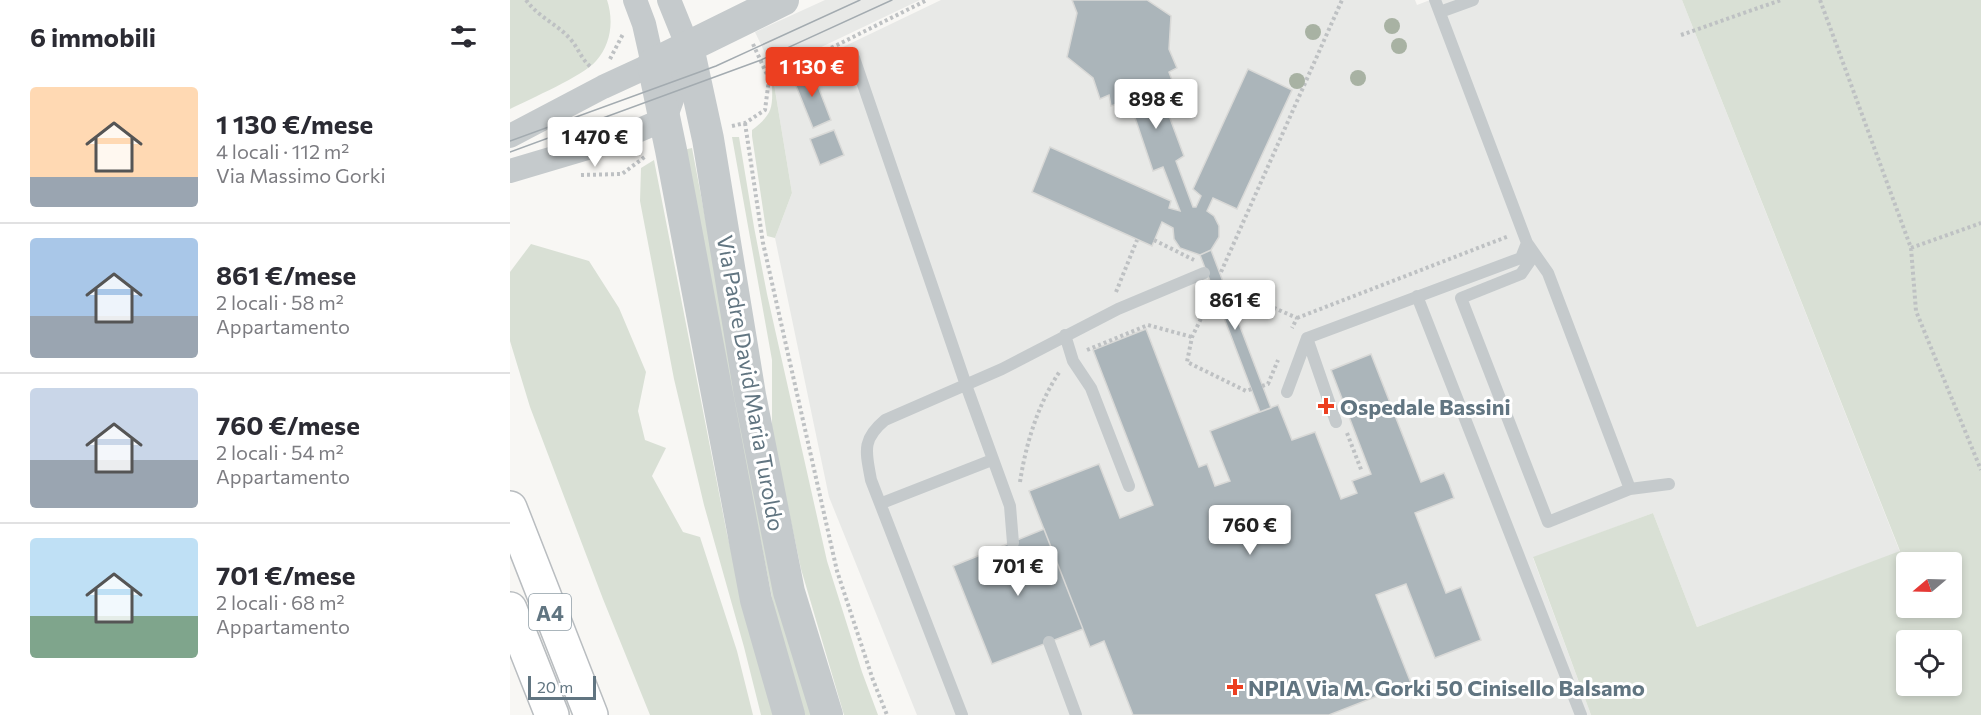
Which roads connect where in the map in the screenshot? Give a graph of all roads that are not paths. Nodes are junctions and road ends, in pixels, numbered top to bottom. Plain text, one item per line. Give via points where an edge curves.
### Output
1 (635, 0) edge
2 (669, 0) edge
3 (783, 0) edge
4 (1435, 0) edge
5 (1473, 0) edge
6 (1440, 12) junction
7 (688, 47) junction
8 (854, 58) dead end
9 (652, 64) junction
10 (664, 119) junction
11 (510, 136) edge
12 (510, 171) edge
13 (1527, 243) junction
14 (1534, 255) junction
15 (1201, 267) road end
16 (1417, 296) junction
17 (1065, 335) junction
18 (1307, 338) junction
19 (966, 386) junction
20 (1287, 392) dead end
21 (1336, 422) road end
22 (993, 460) junction
23 (1669, 484) dead end
24 (1129, 486) dead end
25 (1630, 489) junction
26 (882, 503) junction
27 (510, 508) edge
28 (1013, 543) dead end
29 (510, 609) edge
30 (1048, 642) dead end
31 (552, 715) edge
32 (591, 715) edge
33 (789, 715) edge
34 (827, 715) edge
35 (962, 715) edge
36 (1077, 715) edge
37 (1581, 715) edge

1 - 9 street
2 - 7 street
3 - 7 street
4 - 6 lane
5 - 6 lane
6 - 13 lane
7 - 9 street
7 - 10 street
7 - 34 street, Via Padre David Maria Turoldo via 789,592
8 - 19 lane
9 - 10 street, Via Padre David Maria Turoldo
9 - 11 street
10 - 12 street via 621,138
10 - 33 street, Via Padre David Maria Turoldo via 756,600
13 - 14 lane
13 - 16 lane via 1521,258
14 - 25 lane via 1548,273
14 - 25 lane via 1521,274 1461,298 1548,522
15 - 17 lane
16 - 18 lane
16 - 37 lane
17 - 19 lane
17 - 24 lane via 1073,361 1091,388
18 - 20 lane
18 - 21 lane
19 - 22 lane
19 - 26 lane via 885,420 873,430 866,448 871,480
22 - 26 lane
22 - 28 lane via 1010,506
23 - 25 lane
26 - 35 lane
27 - 32 highway, A4
29 - 31 highway, A4
30 - 36 lane

